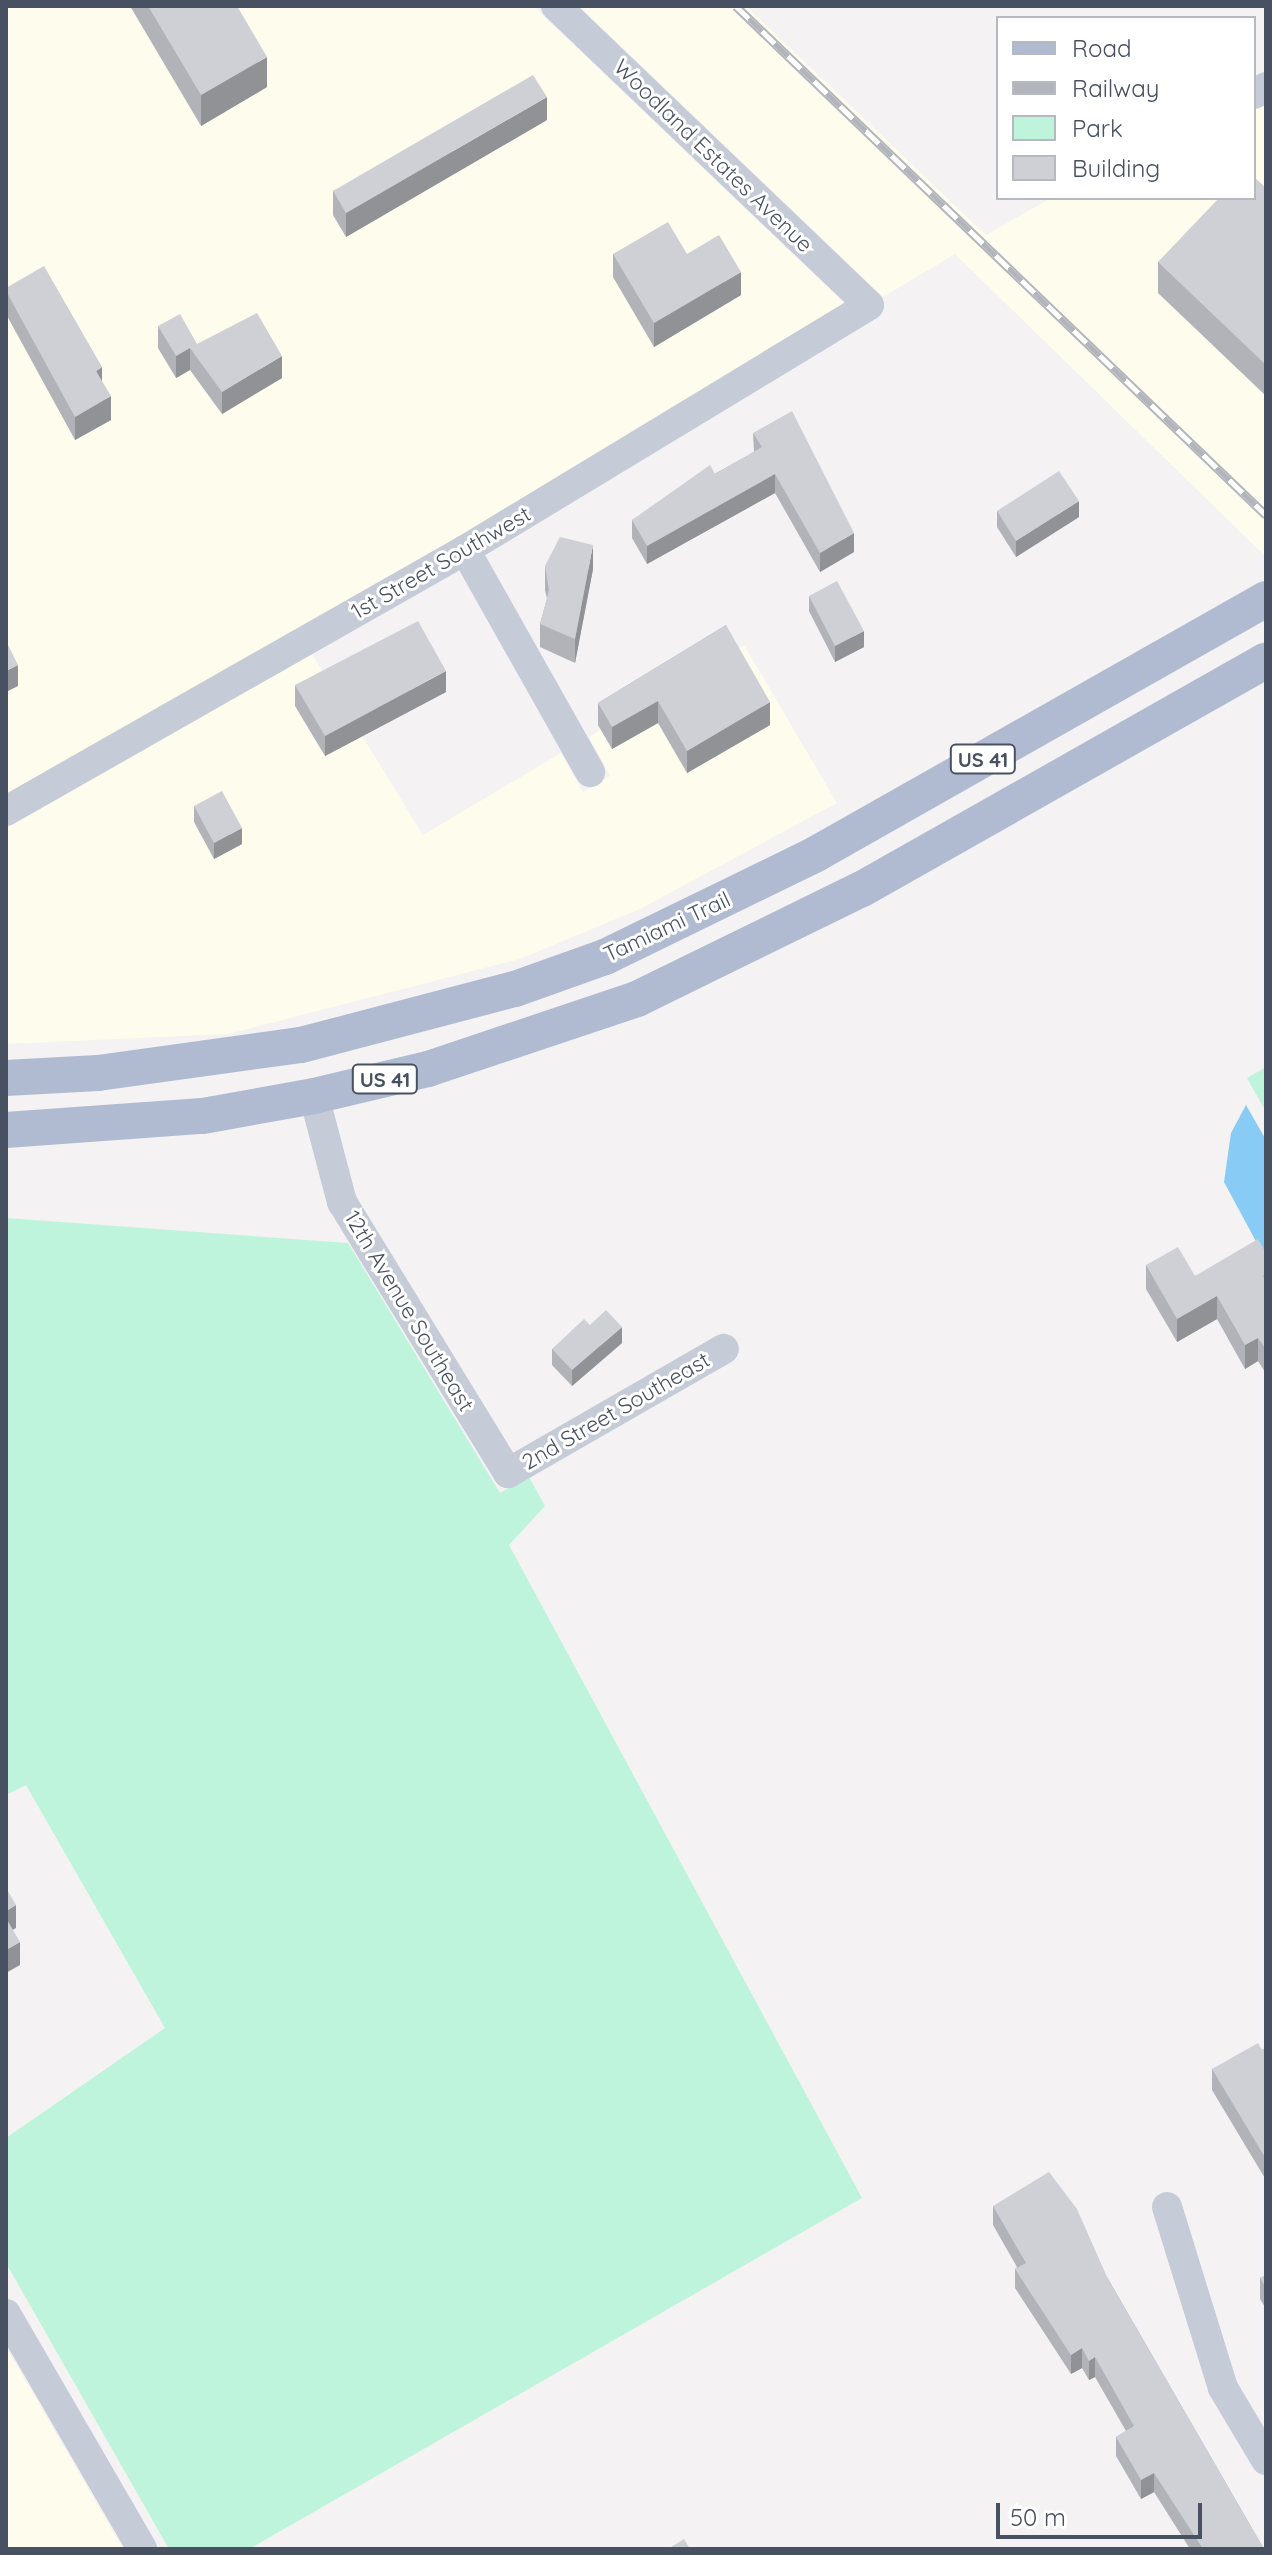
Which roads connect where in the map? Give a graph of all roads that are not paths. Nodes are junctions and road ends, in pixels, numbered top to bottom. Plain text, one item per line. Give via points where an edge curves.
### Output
1 (556, 6) edge
2 (869, 305) joint
3 (465, 550) junction
4 (1256, 604) edge
5 (1266, 660) edge
6 (590, 772) dead end
7 (6, 811) edge
8 (6, 1078) edge
9 (314, 1096) junction
10 (6, 1130) edge
11 (724, 1349) dead end
12 (508, 1473) joint
13 (1167, 2207) dead end
14 (6, 2314) edge
15 (1266, 2460) edge
16 (142, 2549) edge

1 - 2 street, Woodland Estates Avenue
2 - 3 street, 1st Street Southwest
3 - 6 street
3 - 7 street, 1st Street Southwest
4 - 8 main road, Tamiami Trail / US 41 via 816,854 605,957 515,989 301,1045 130,1070
5 - 9 main road, US 41 via 745,952 530,1038
9 - 10 main road, US 41 via 203,1116
9 - 12 street, 12th Avenue Southeast via 342,1202
11 - 12 street, 2nd Street Southeast
13 - 15 street via 1223,2388
14 - 16 street

